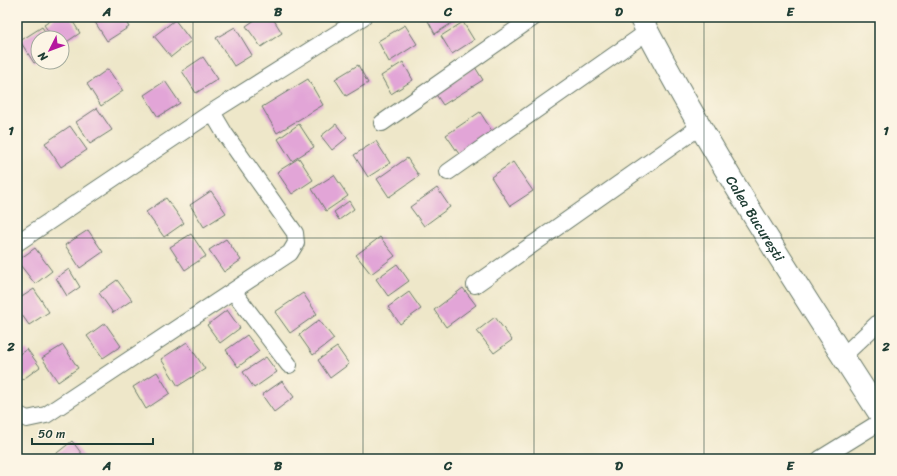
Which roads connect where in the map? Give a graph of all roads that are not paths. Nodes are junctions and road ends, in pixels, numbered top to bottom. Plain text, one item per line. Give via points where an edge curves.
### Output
1 (363, 17) edge
2 (534, 17) edge
3 (644, 24) edge
4 (212, 112) junction
5 (382, 123) dead end
6 (701, 126) junction
7 (448, 172) dead end
8 (17, 242) edge
9 (475, 285) dead end
10 (233, 291) junction
11 (880, 321) edge
12 (843, 356) junction
13 (289, 365) dead end
14 (17, 414) edge
15 (880, 414) edge
16 (880, 422) edge
17 (820, 459) edge

1 - 4 street
2 - 5 street
3 - 6 main road, Calea București
3 - 7 street
4 - 8 street
4 - 10 street via 295,233 296,242 290,253
6 - 9 street
6 - 12 main road, Calea București via 770,242
10 - 13 street
10 - 14 street via 46,415 27,419
11 - 12 street
12 - 15 main road, Calea București
16 - 17 street

